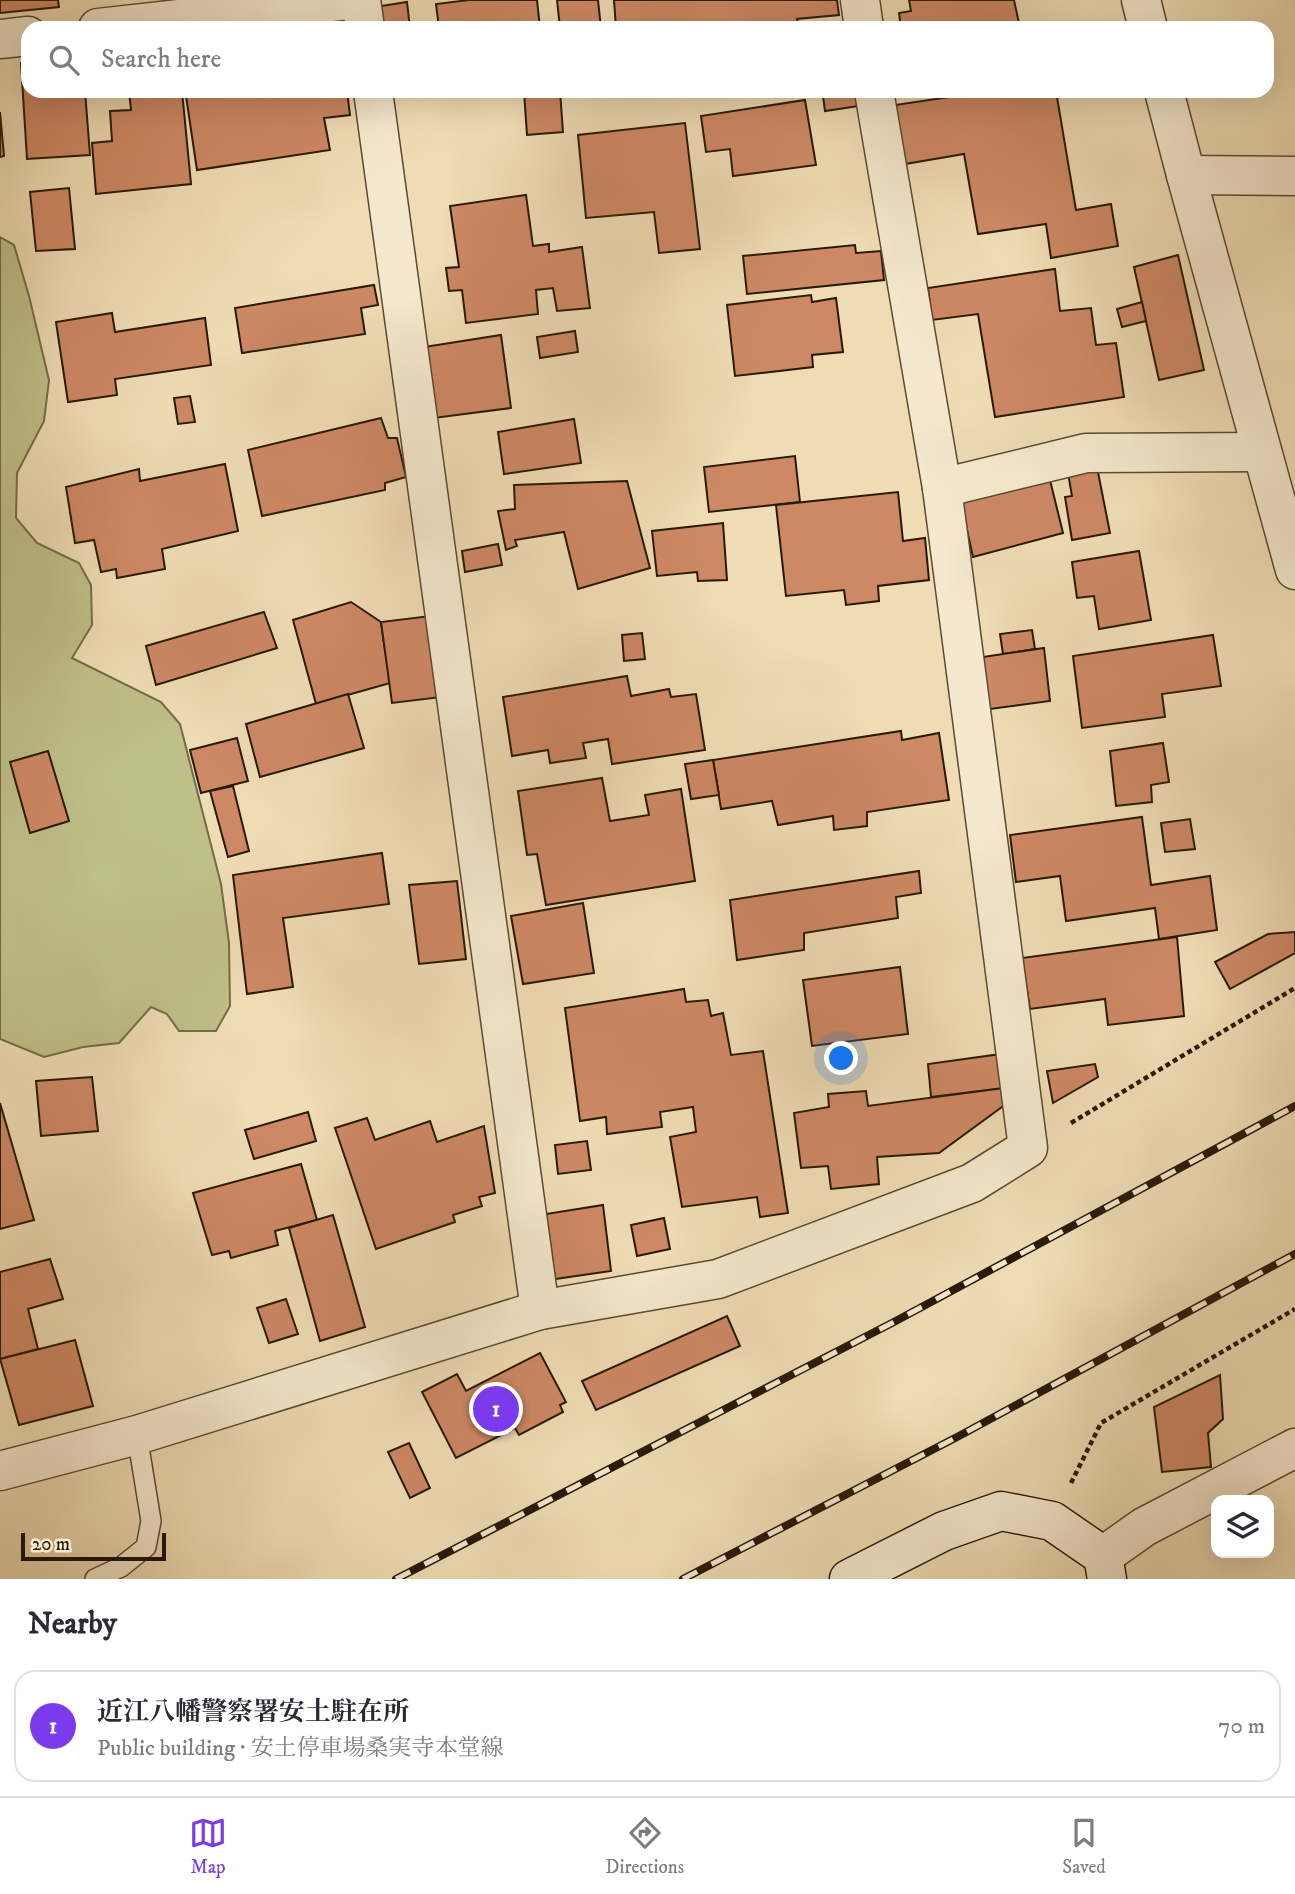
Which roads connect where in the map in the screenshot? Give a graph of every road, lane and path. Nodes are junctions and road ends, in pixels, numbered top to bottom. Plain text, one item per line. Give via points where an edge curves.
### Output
1 (349, 0) edge
2 (361, 0) edge
3 (860, 0) edge
4 (1141, 0) edge
5 (161, 21) edge
6 (364, 21) edge
7 (863, 21) edge
8 (1146, 21) edge
9 (21, 37) edge
10 (0, 39) edge
11 (374, 98) edge
12 (875, 98) edge
13 (1166, 98) edge
14 (1186, 175) junction
15 (1295, 176) edge
16 (1261, 452) junction
17 (942, 488) junction
18 (1295, 570) edge
19 (1295, 988) edge
20 (1028, 1149) junction
21 (1295, 1309) edge
22 (540, 1310) junction
23 (137, 1435) junction
24 (1295, 1448) edge
25 (0, 1471) edge
26 (1052, 1521) junction
27 (1105, 1567) edge
28 (95, 1579) edge
29 (849, 1579) edge

1 - 5 street
2 - 6 street
3 - 7 street
4 - 8 street
9 - 10 street
11 - 22 street
12 - 17 street
13 - 14 street
14 - 15 street
14 - 16 street
16 - 17 street via 1086,453
16 - 18 street
17 - 20 street
19 - 20 path
20 - 22 street via 972,1183 718,1279
21 - 26 path via 1101,1423
22 - 23 street
23 - 25 street
23 - 28 lane via 151,1521 146,1547 121,1567
24 - 27 street via 1143,1527
26 - 27 street
26 - 29 street via 1000,1511 944,1531

